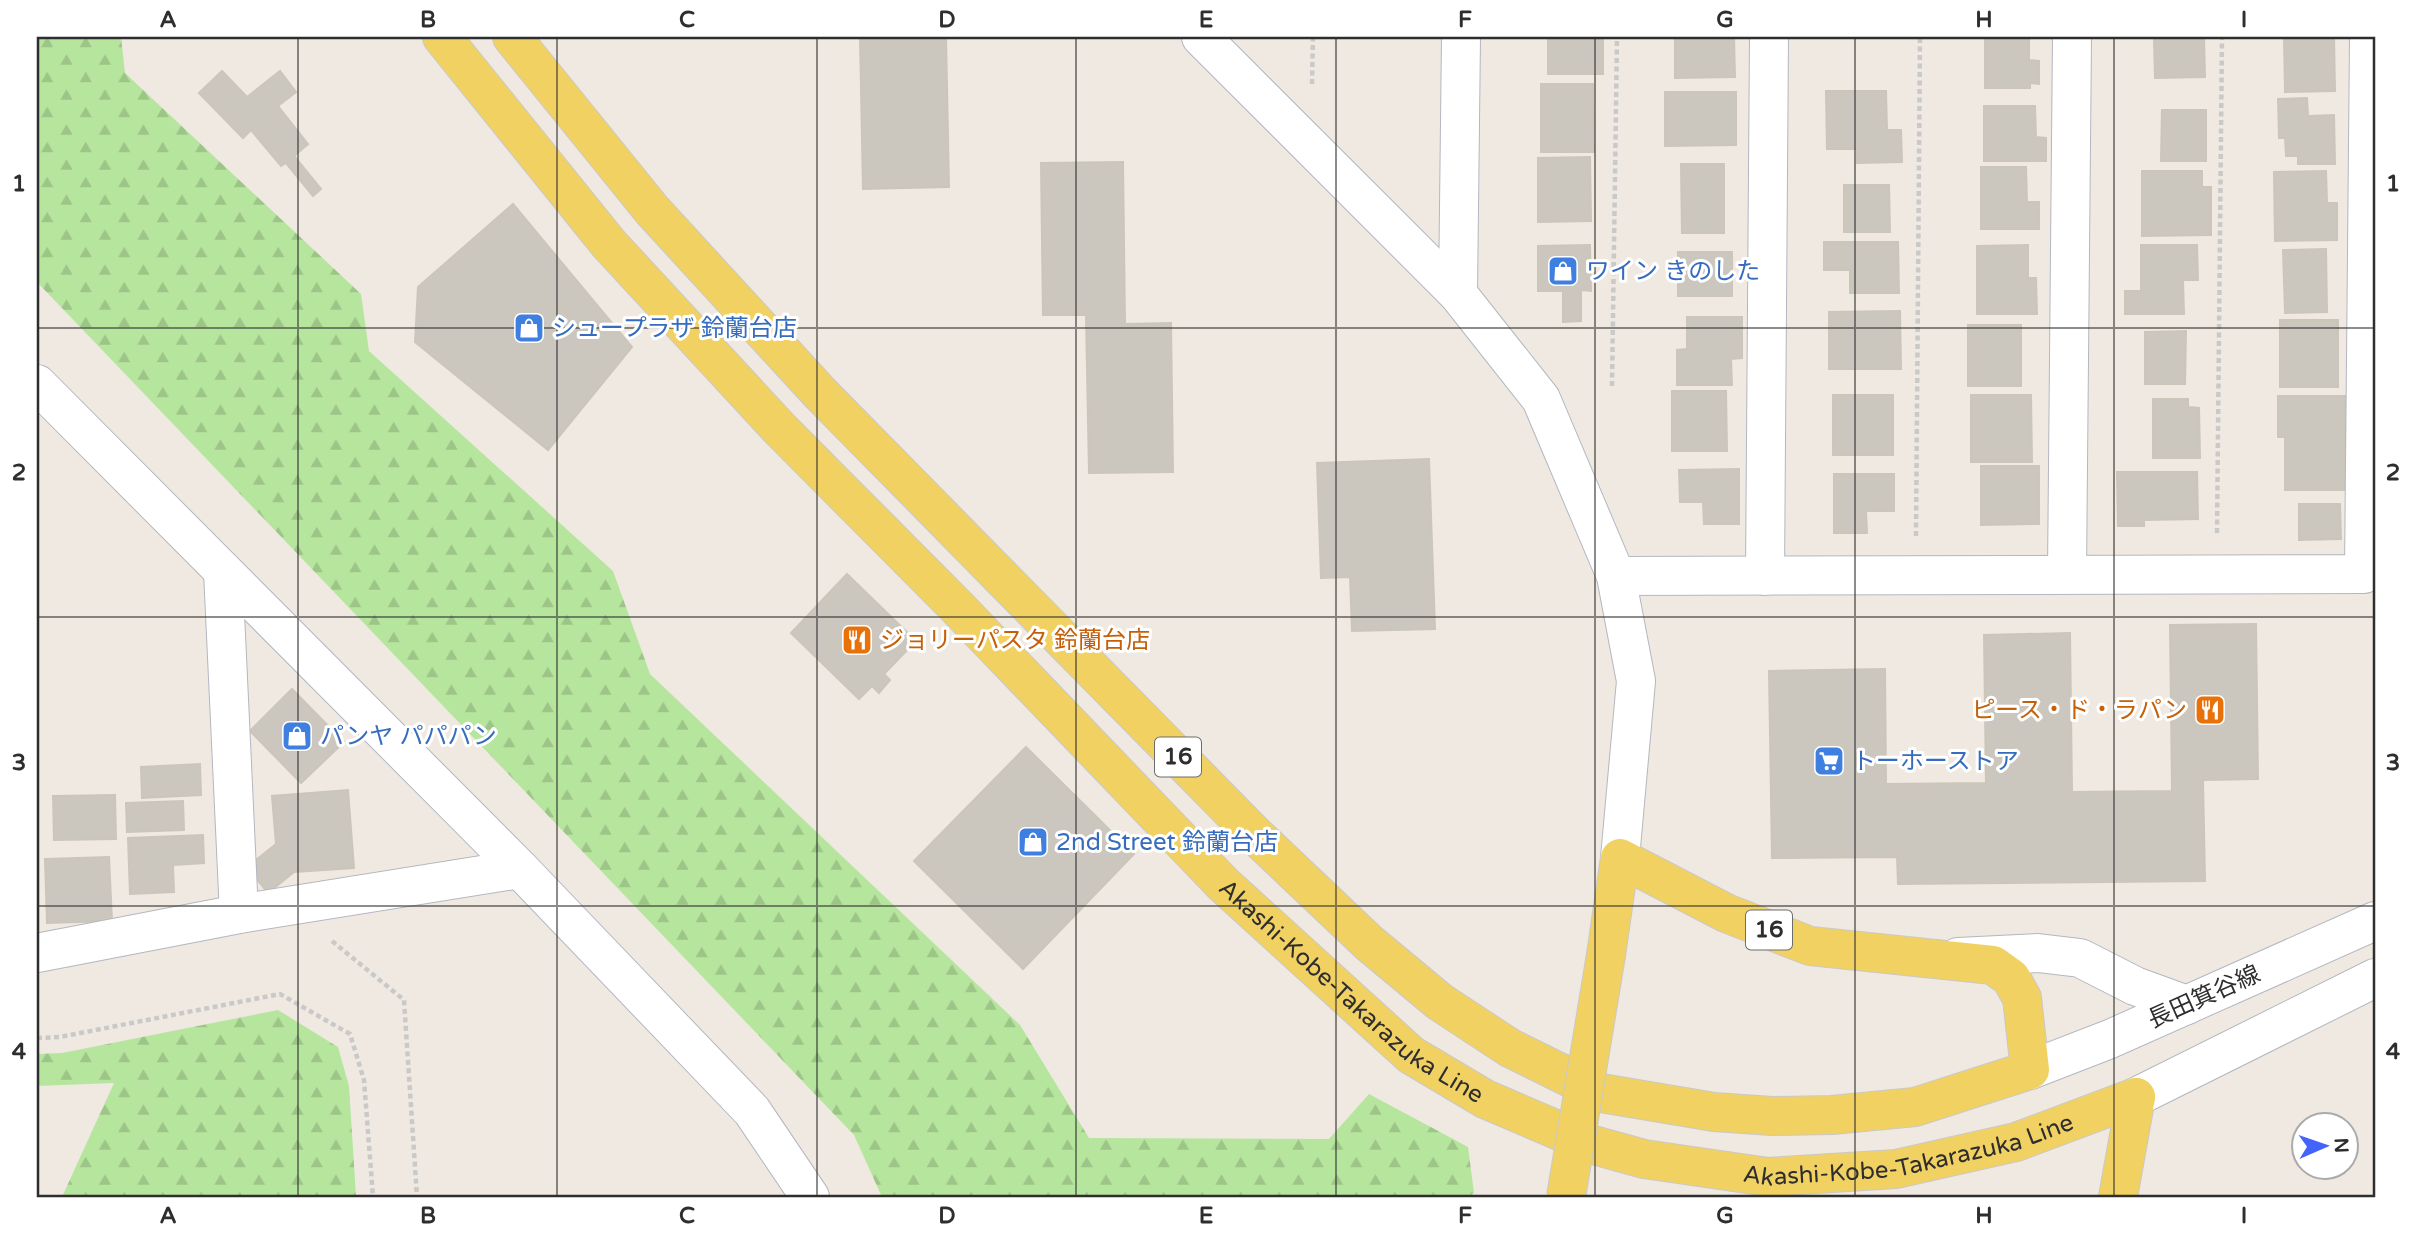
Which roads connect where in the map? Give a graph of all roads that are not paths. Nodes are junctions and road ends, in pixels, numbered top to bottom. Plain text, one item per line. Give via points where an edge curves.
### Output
1 (442, 37) edge
2 (512, 37) edge
3 (1201, 37) edge
4 (1461, 37) edge
5 (1769, 37) edge
6 (2072, 37) edge
7 (2369, 37) edge
8 (2371, 243) edge
9 (1458, 294) junction
10 (37, 384) edge
11 (223, 570) junction
12 (2067, 574) junction
13 (1616, 576) junction
14 (1765, 576) junction
15 (1620, 858) junction
16 (520, 869) junction
17 (239, 914) junction
18 (2375, 921) edge
19 (37, 953) edge
20 (1932, 959) junction
21 (2375, 978) edge
22 (2187, 1004) junction
23 (2031, 1070) junction
24 (2136, 1097) junction
25 (810, 1197) edge
26 (1566, 1197) edge
27 (2118, 1197) edge

1 - 24 main road, Akashi-Kobe-Takarazuka Line / 16 via 609,244 779,428 1223,884 1411,1055 1485,1099 1590,1143 1644,1159 1768,1177 1896,1169 2016,1142
2 - 23 main road, Akashi-Kobe-Takarazuka Line / 16 via 652,210 819,393 1254,834 1369,943 1440,1002 1510,1048 1601,1093 1714,1112 1832,1115 1914,1107
3 - 9 street
4 - 9 street
5 - 14 street
6 - 12 street
7 - 8 street
8 - 12 street via 2364,574
9 - 13 street via 1541,400
10 - 11 street
11 - 16 street
11 - 17 street
12 - 14 street
13 - 14 street
13 - 15 street via 1636,681
15 - 20 main road, 16 via 1726,913 1810,946
15 - 26 main road, bridge
16 - 17 street
16 - 25 street via 752,1111
17 - 19 street
18 - 22 street, 長田箕谷線
20 - 22 street via 2038,953 2080,958 2135,986
20 - 23 main road, 16 via 1993,965 2011,978 2022,998
21 - 24 street
22 - 23 street, 長田箕谷線
24 - 27 main road

